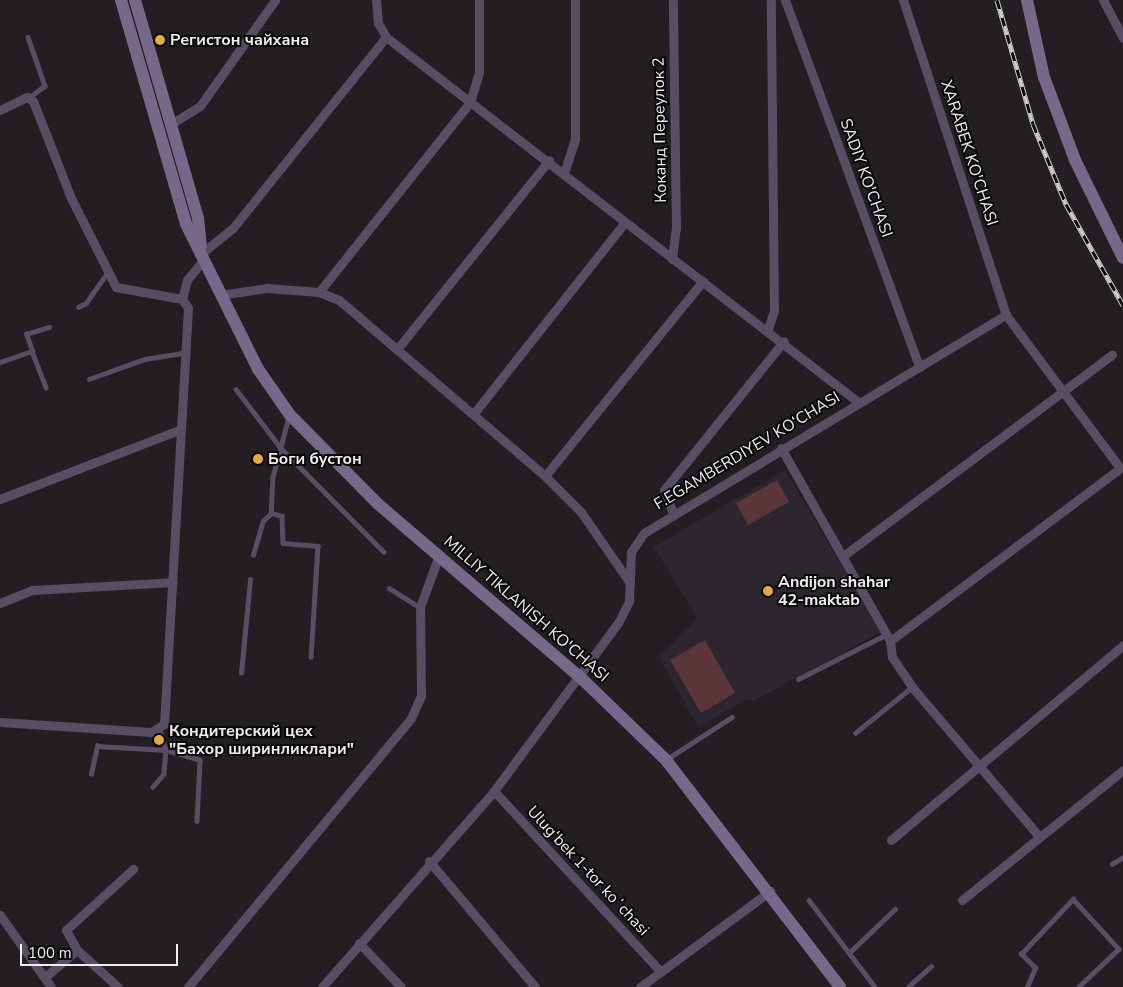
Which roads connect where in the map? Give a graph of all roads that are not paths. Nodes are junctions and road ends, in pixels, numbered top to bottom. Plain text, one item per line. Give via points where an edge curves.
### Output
1 (121, 0) edge
2 (135, 0) edge
3 (275, 0) edge
4 (376, 0) edge
5 (479, 0) edge
6 (575, 0) edge
7 (673, 0) edge
8 (771, 0) edge
9 (784, 0) edge
10 (903, 0) edge
11 (1027, 0) edge
12 (1103, 0) edge
13 (28, 37) dead end
14 (386, 37) junction
15 (1123, 38) edge
16 (29, 98) junction
17 (470, 102) junction
18 (0, 109) edge
19 (171, 124) junction
20 (548, 160) junction
21 (564, 173) junction
22 (625, 222) junction
23 (203, 256) junction
24 (672, 258) junction
25 (1123, 258) edge
26 (109, 270) junction
27 (703, 281) junction
28 (319, 292) junction
29 (220, 295) junction
30 (182, 299) junction
31 (78, 307) dead end
32 (1006, 314) junction
33 (49, 327) dead end
34 (768, 329) junction
35 (784, 341) junction
36 (398, 348) junction
37 (32, 350) junction
38 (184, 353) junction
39 (1112, 355) dead end
40 (0, 362) edge
41 (919, 367) junction
42 (89, 379) dead end
43 (46, 386) dead end
44 (236, 390) dead end
45 (1063, 390) junction
46 (858, 402) junction
47 (475, 412) junction
48 (290, 415) junction
49 (179, 430) junction
50 (281, 448) junction
51 (781, 448) junction
52 (1122, 467) edge
53 (545, 476) junction
54 (0, 498) edge
55 (271, 514) junction
56 (673, 514) junction
57 (384, 552) dead end
58 (253, 555) dead end
59 (440, 555) junction
60 (843, 556) junction
61 (250, 579) dead end
62 (173, 582) junction
63 (630, 583) junction
64 (389, 588) dead end
65 (0, 603) edge
66 (420, 607) junction
67 (889, 637) junction
68 (1123, 645) edge
69 (311, 657) dead end
70 (241, 673) dead end
71 (579, 676) junction
72 (798, 679) dead end
73 (912, 687) junction
74 (732, 717) dead end
75 (0, 722) edge
76 (160, 728) junction
77 (854, 733) dead end
78 (166, 750) junction
79 (666, 760) junction
80 (980, 770) junction
81 (1123, 770) edge
82 (91, 774) dead end
83 (153, 787) dead end
84 (494, 791) junction
85 (197, 821) dead end
86 (1040, 836) junction
87 (891, 840) dead end
88 (1123, 857) edge
89 (429, 861) junction
90 (1112, 864) dead end
91 (133, 869) dead end
92 (770, 891) junction
93 (810, 900) dead end
94 (962, 900) dead end
95 (895, 909) dead end
96 (0, 915) edge
97 (359, 943) junction
98 (77, 950) junction
99 (850, 952) junction
100 (932, 966) dead end
101 (660, 972) junction
102 (45, 977) junction
103 (50, 987) edge
104 (118, 987) edge
105 (188, 987) edge
106 (322, 987) edge
107 (401, 987) edge
108 (535, 987) edge
109 (640, 987) edge
110 (840, 987) edge
111 (875, 987) edge
112 (908, 987) edge
113 (1028, 987) edge
114 (1079, 987) edge

1 - 23 main road, MILLIY TIKLANISH KO'CHASI via 186,224
2 - 19 main road, MILLIY TIKLANISH KO'CHASI
3 - 19 street via 200,106
4 - 14 street via 378,23
5 - 17 street via 479,79
6 - 21 street via 575,138
7 - 24 street, Коканд Πереулок 2 via 676,228
8 - 34 street via 774,310
9 - 41 street, SADIY KO'CHASI
10 - 32 street, XARABEK KO'CHASI
11 - 25 main road via 1044,77 1064,132
12 - 15 street
13 - 16 lane via 45,86
14 - 17 street
14 - 23 street via 233,228
16 - 18 street
16 - 26 street via 71,198
17 - 20 street
17 - 28 street
19 - 23 main road, MILLIY TIKLANISH KO'CHASI via 198,218
20 - 21 street
20 - 36 street
21 - 22 street
22 - 24 street
22 - 47 street
23 - 29 main road, MILLIY TIKLANISH KO'CHASI
23 - 30 street via 187,280
24 - 27 street
26 - 30 street via 117,288
26 - 31 lane via 86,303
27 - 34 street
27 - 53 street
28 - 29 street via 267,288
28 - 36 street via 339,300
29 - 48 main road, MILLIY TIKLANISH KO'CHASI via 258,369
30 - 38 street via 188,308
32 - 41 street, F.EGAMBERDIYEV KО‘CHASI
32 - 45 street, XARABEK KO'CHASI
33 - 37 lane via 26,334
34 - 35 street
35 - 46 street
35 - 56 street via 664,490
36 - 47 street
37 - 40 lane
37 - 43 lane
38 - 42 lane via 145,359
38 - 49 street
39 - 45 street
41 - 46 street, F.EGAMBERDIYEV KО‘CHASI
44 - 50 lane
45 - 52 street, XARABEK KO'CHASI
45 - 60 street
46 - 51 street, F.EGAMBERDIYEV KО‘CHASI
47 - 53 street
48 - 50 lane
48 - 59 main road, MILLIY TIKLANISH KO'CHASI via 378,504
49 - 54 street
49 - 62 street
50 - 55 lane via 273,477
50 - 57 lane
51 - 56 street, F.EGAMBERDIYEV KО‘CHASI
51 - 60 street
52 - 67 street
53 - 63 street via 581,512
55 - 58 lane via 263,521
55 - 69 lane via 282,516 283,543 319,548
56 - 63 street, F.EGAMBERDIYEV KО‘CHASI via 636,542
59 - 66 street
59 - 71 main road, MILLIY TIKLANISH KO'CHASI
60 - 67 street
61 - 70 lane
62 - 65 street via 32,590
62 - 76 street via 166,718
63 - 71 street, F.EGAMBERDIYEV KО‘CHASI via 621,617
64 - 66 lane
66 - 105 street via 421,696 411,718
67 - 72 lane
67 - 73 street via 892,656
68 - 80 street
71 - 79 main road, MILLIY TIKLANISH KO'CHASI
71 - 84 street, F.EGAMBERDIYEV KО‘CHASI
73 - 77 lane
73 - 80 street
74 - 79 lane
75 - 76 street via 151,732
76 - 78 lane
78 - 82 lane via 98,746
78 - 83 lane via 164,774
78 - 85 lane via 200,760
79 - 92 main road, MILLIY TIKLANISH KO'CHASI
80 - 86 street
80 - 87 street
81 - 86 street
84 - 89 street, F.EGAMBERDIYEV KО‘CHASI
84 - 101 street, Ulug‘bek 1-tor koʻchasi
86 - 94 street
88 - 90 lane
89 - 97 street, F.EGAMBERDIYEV KО‘CHASI
89 - 108 street
91 - 98 street via 66,930
92 - 101 street
92 - 110 main road, MILLIY TIKLANISH KO'CHASI
93 - 99 lane
95 - 99 lane
96 - 102 street
97 - 106 street, F.EGAMBERDIYEV KО‘CHASI
97 - 107 street
98 - 102 street
98 - 104 street
99 - 111 lane
100 - 112 lane
101 - 109 street
102 - 103 street
113 - 114 lane via 1035,968 1021,954 1073,899 1119,949

